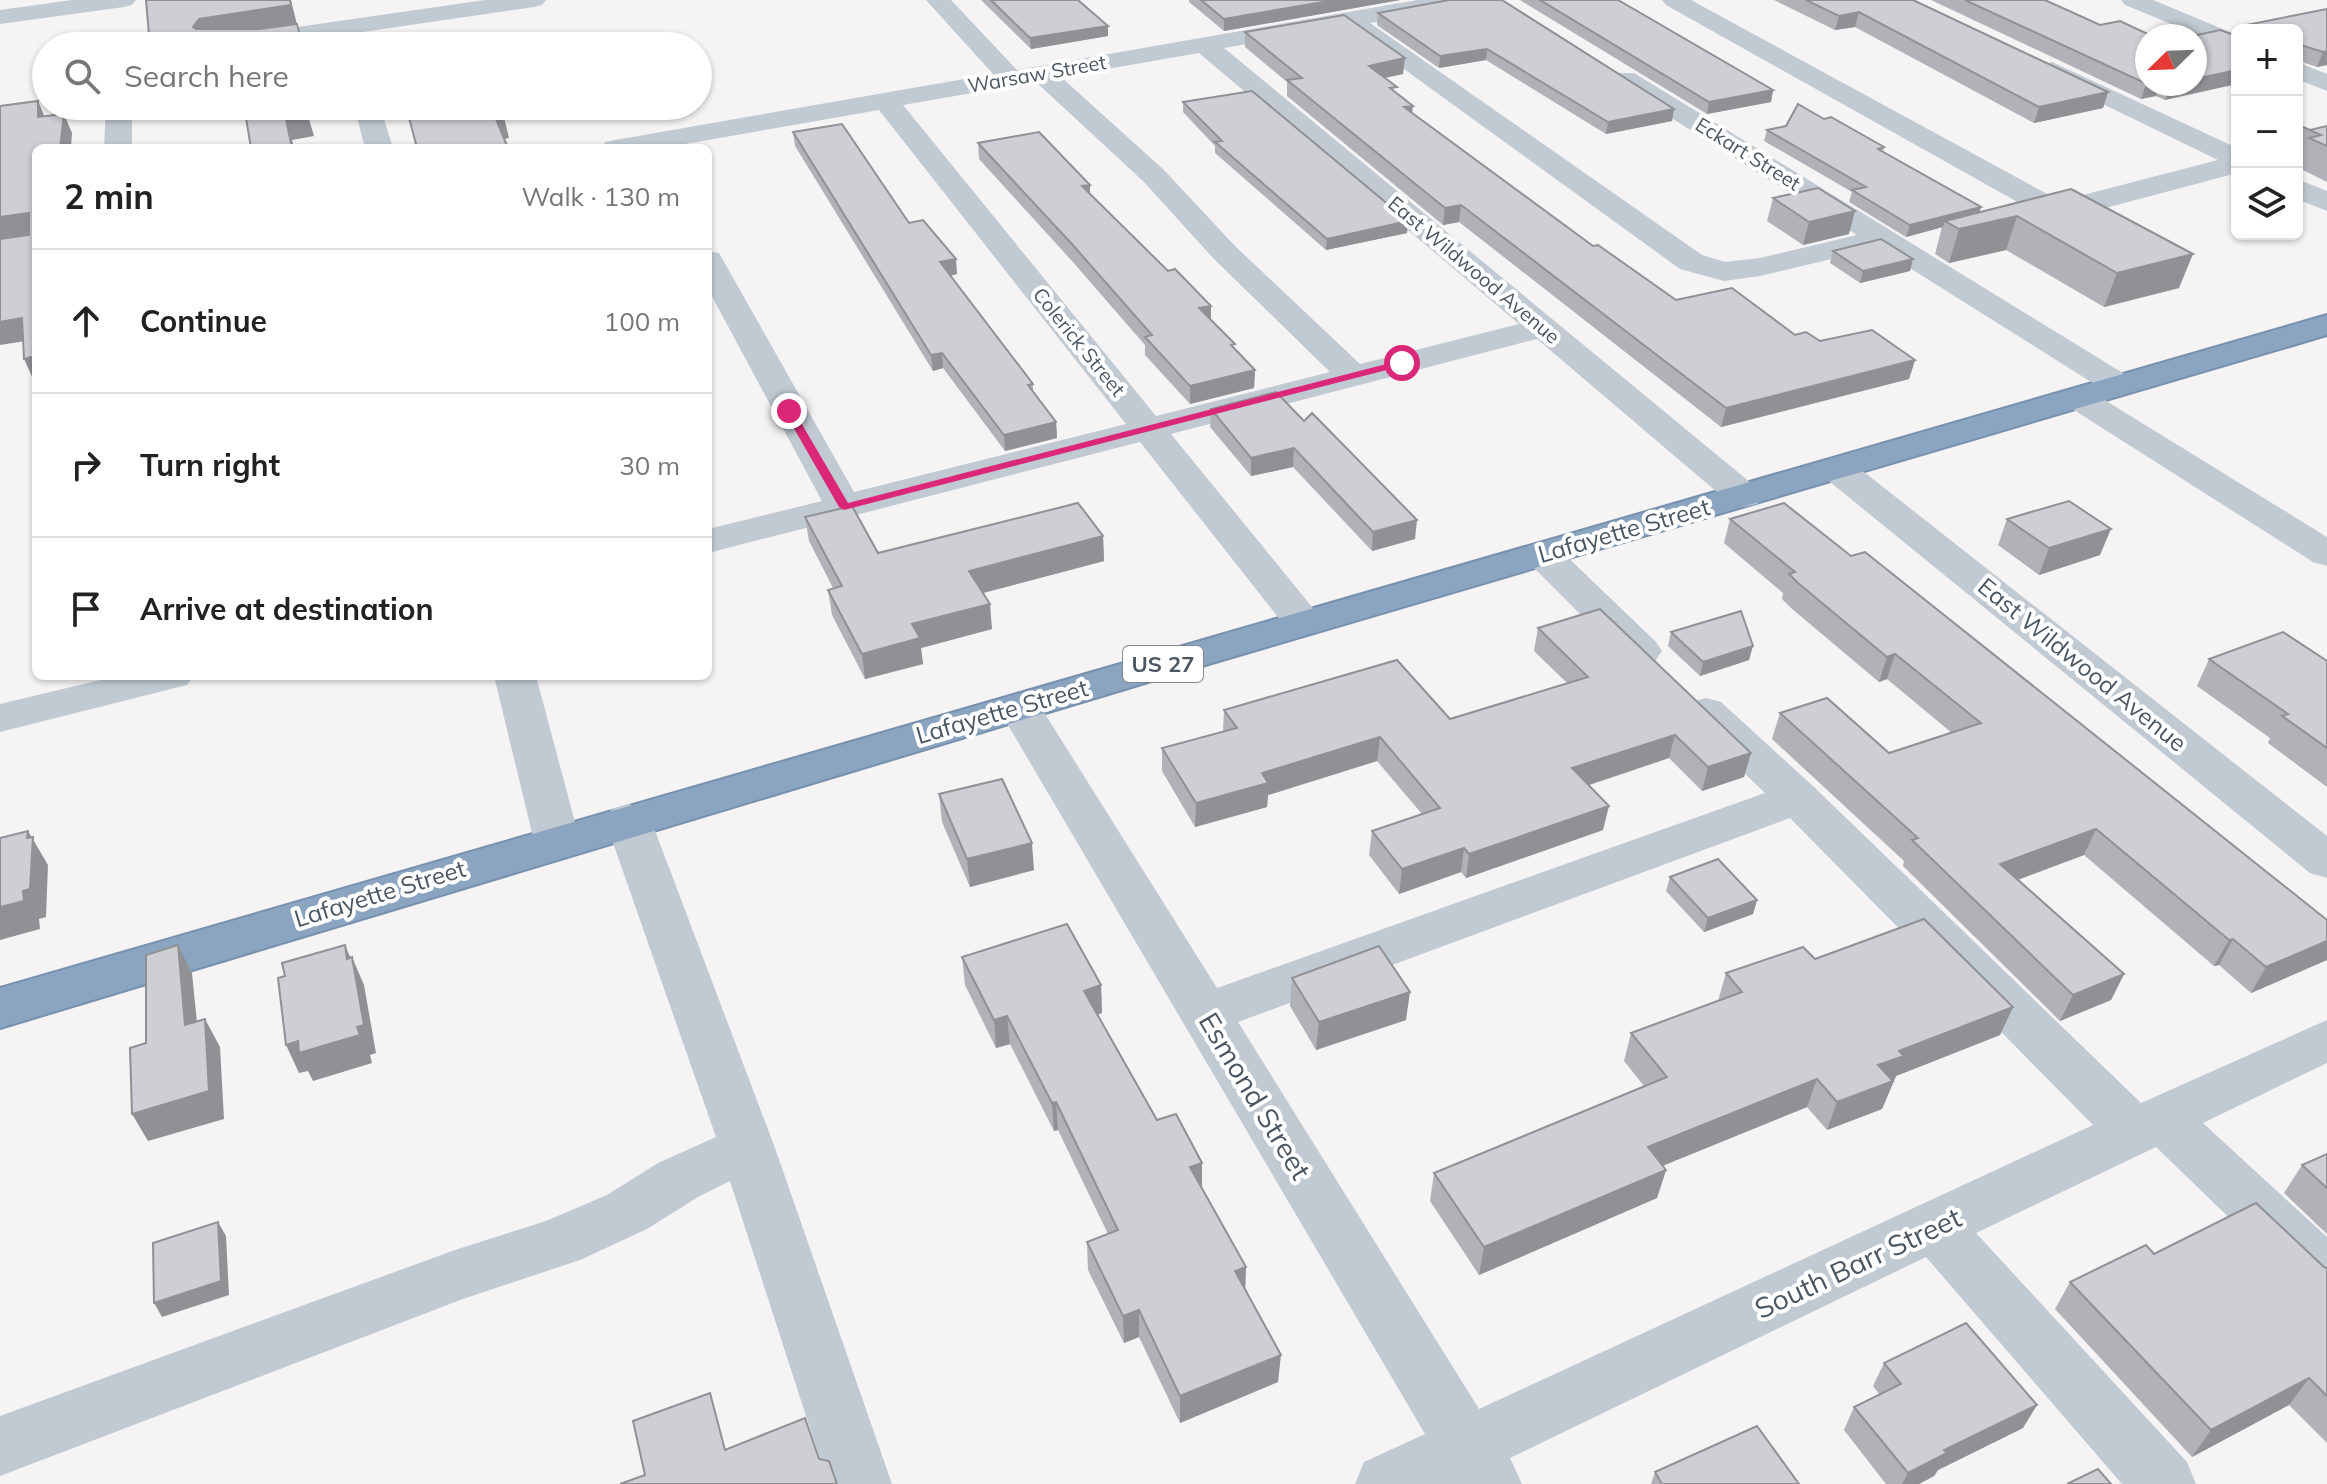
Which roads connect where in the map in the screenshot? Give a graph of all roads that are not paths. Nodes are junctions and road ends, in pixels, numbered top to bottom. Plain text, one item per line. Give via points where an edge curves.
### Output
1 (124, 0) edge
2 (534, 0) edge
3 (1458, 0) edge
4 (1674, 0) edge
5 (2133, 0) edge
6 (947, 1) edge
7 (457, 6) edge
8 (0, 17) edge
9 (1348, 19) junction
10 (366, 32) edge
11 (2231, 41) edge
12 (1204, 44) junction
13 (2035, 62) edge
14 (1605, 66) edge
15 (2303, 73) edge
16 (1026, 76) junction
17 (2327, 83) edge
18 (885, 100) junction
19 (119, 120) edge
20 (371, 120) edge
21 (118, 144) edge
22 (378, 144) edge
23 (654, 144) edge
24 (2231, 158) edge
25 (2231, 163) edge
26 (2303, 191) edge
27 (2327, 202) edge
28 (2057, 212) junction
29 (2007, 224) edge
30 (1947, 239) edge
31 (1892, 244) junction
32 (712, 267) edge
33 (2327, 325) edge
34 (1543, 328) junction
35 (1353, 376) junction
36 (2119, 385) junction
37 (2078, 398) junction
38 (1149, 430) junction
39 (1837, 469) junction
40 (1744, 496) junction
41 (844, 507) junction
42 (712, 540) edge
43 (1542, 554) junction
44 (2327, 554) edge
45 (1303, 622) junction
46 (138, 680) edge
47 (516, 680) edge
48 (113, 683) edge
49 (1020, 708) junction
50 (0, 718) edge
51 (1798, 798) junction
52 (628, 820) junction
53 (557, 841) junction
54 (2327, 861) edge
55 (0, 1008) edge
56 (1205, 1013) junction
57 (2327, 1040) edge
58 (2150, 1126) junction
59 (747, 1148) junction
60 (1935, 1227) junction
61 (2327, 1274) edge
62 (0, 1446) edge
63 (1479, 1466) edge
64 (860, 1484) edge
65 (1387, 1484) edge
66 (2164, 1484) edge

1 - 8 street
2 - 7 street
3 - 9 street, Warsaw Street
4 - 28 street
5 - 11 street
6 - 16 street
7 - 10 street
9 - 12 street, Warsaw Street
9 - 31 street via 1691,262 1724,272
12 - 16 street, Warsaw Street
12 - 34 street, East Wildwood Avenue
13 - 24 street
14 - 31 street, Eckart Street
15 - 17 street
16 - 18 street, Warsaw Street
16 - 35 street via 1154,176
18 - 23 street, Warsaw Street
18 - 38 street, Colerick Street
19 - 21 street
20 - 22 street
25 - 28 street
26 - 27 street
28 - 29 street
30 - 31 street
31 - 36 street, Eckart Street
32 - 41 street
33 - 36 highway, Lafayette Street / US 27
34 - 35 street
34 - 40 street, East Wildwood Avenue
35 - 38 street
36 - 37 highway, Lafayette Street / US 27
37 - 39 highway, Lafayette Street / US 27
37 - 44 street
38 - 41 street
38 - 45 street, Colerick Street
39 - 40 highway, Lafayette Street / US 27
39 - 54 street, East Wildwood Avenue
40 - 43 highway, Lafayette Street / US 27
41 - 42 street
43 - 45 highway, Lafayette Street / US 27
43 - 51 street
45 - 49 highway, Lafayette Street / US 27
46 - 48 street
47 - 53 street
48 - 50 street
49 - 52 highway, Lafayette Street / US 27
49 - 56 street, Esmond Street
51 - 56 street
51 - 58 street
52 - 53 highway, Lafayette Street / US 27
52 - 59 street
53 - 55 highway, Lafayette Street / US 27
56 - 63 street, Esmond Street
57 - 58 street, South Barr Street
58 - 60 street, South Barr Street
58 - 61 street
59 - 62 street via 560,1242
59 - 64 street
60 - 63 street, South Barr Street
60 - 66 street
63 - 65 street, South Barr Street

